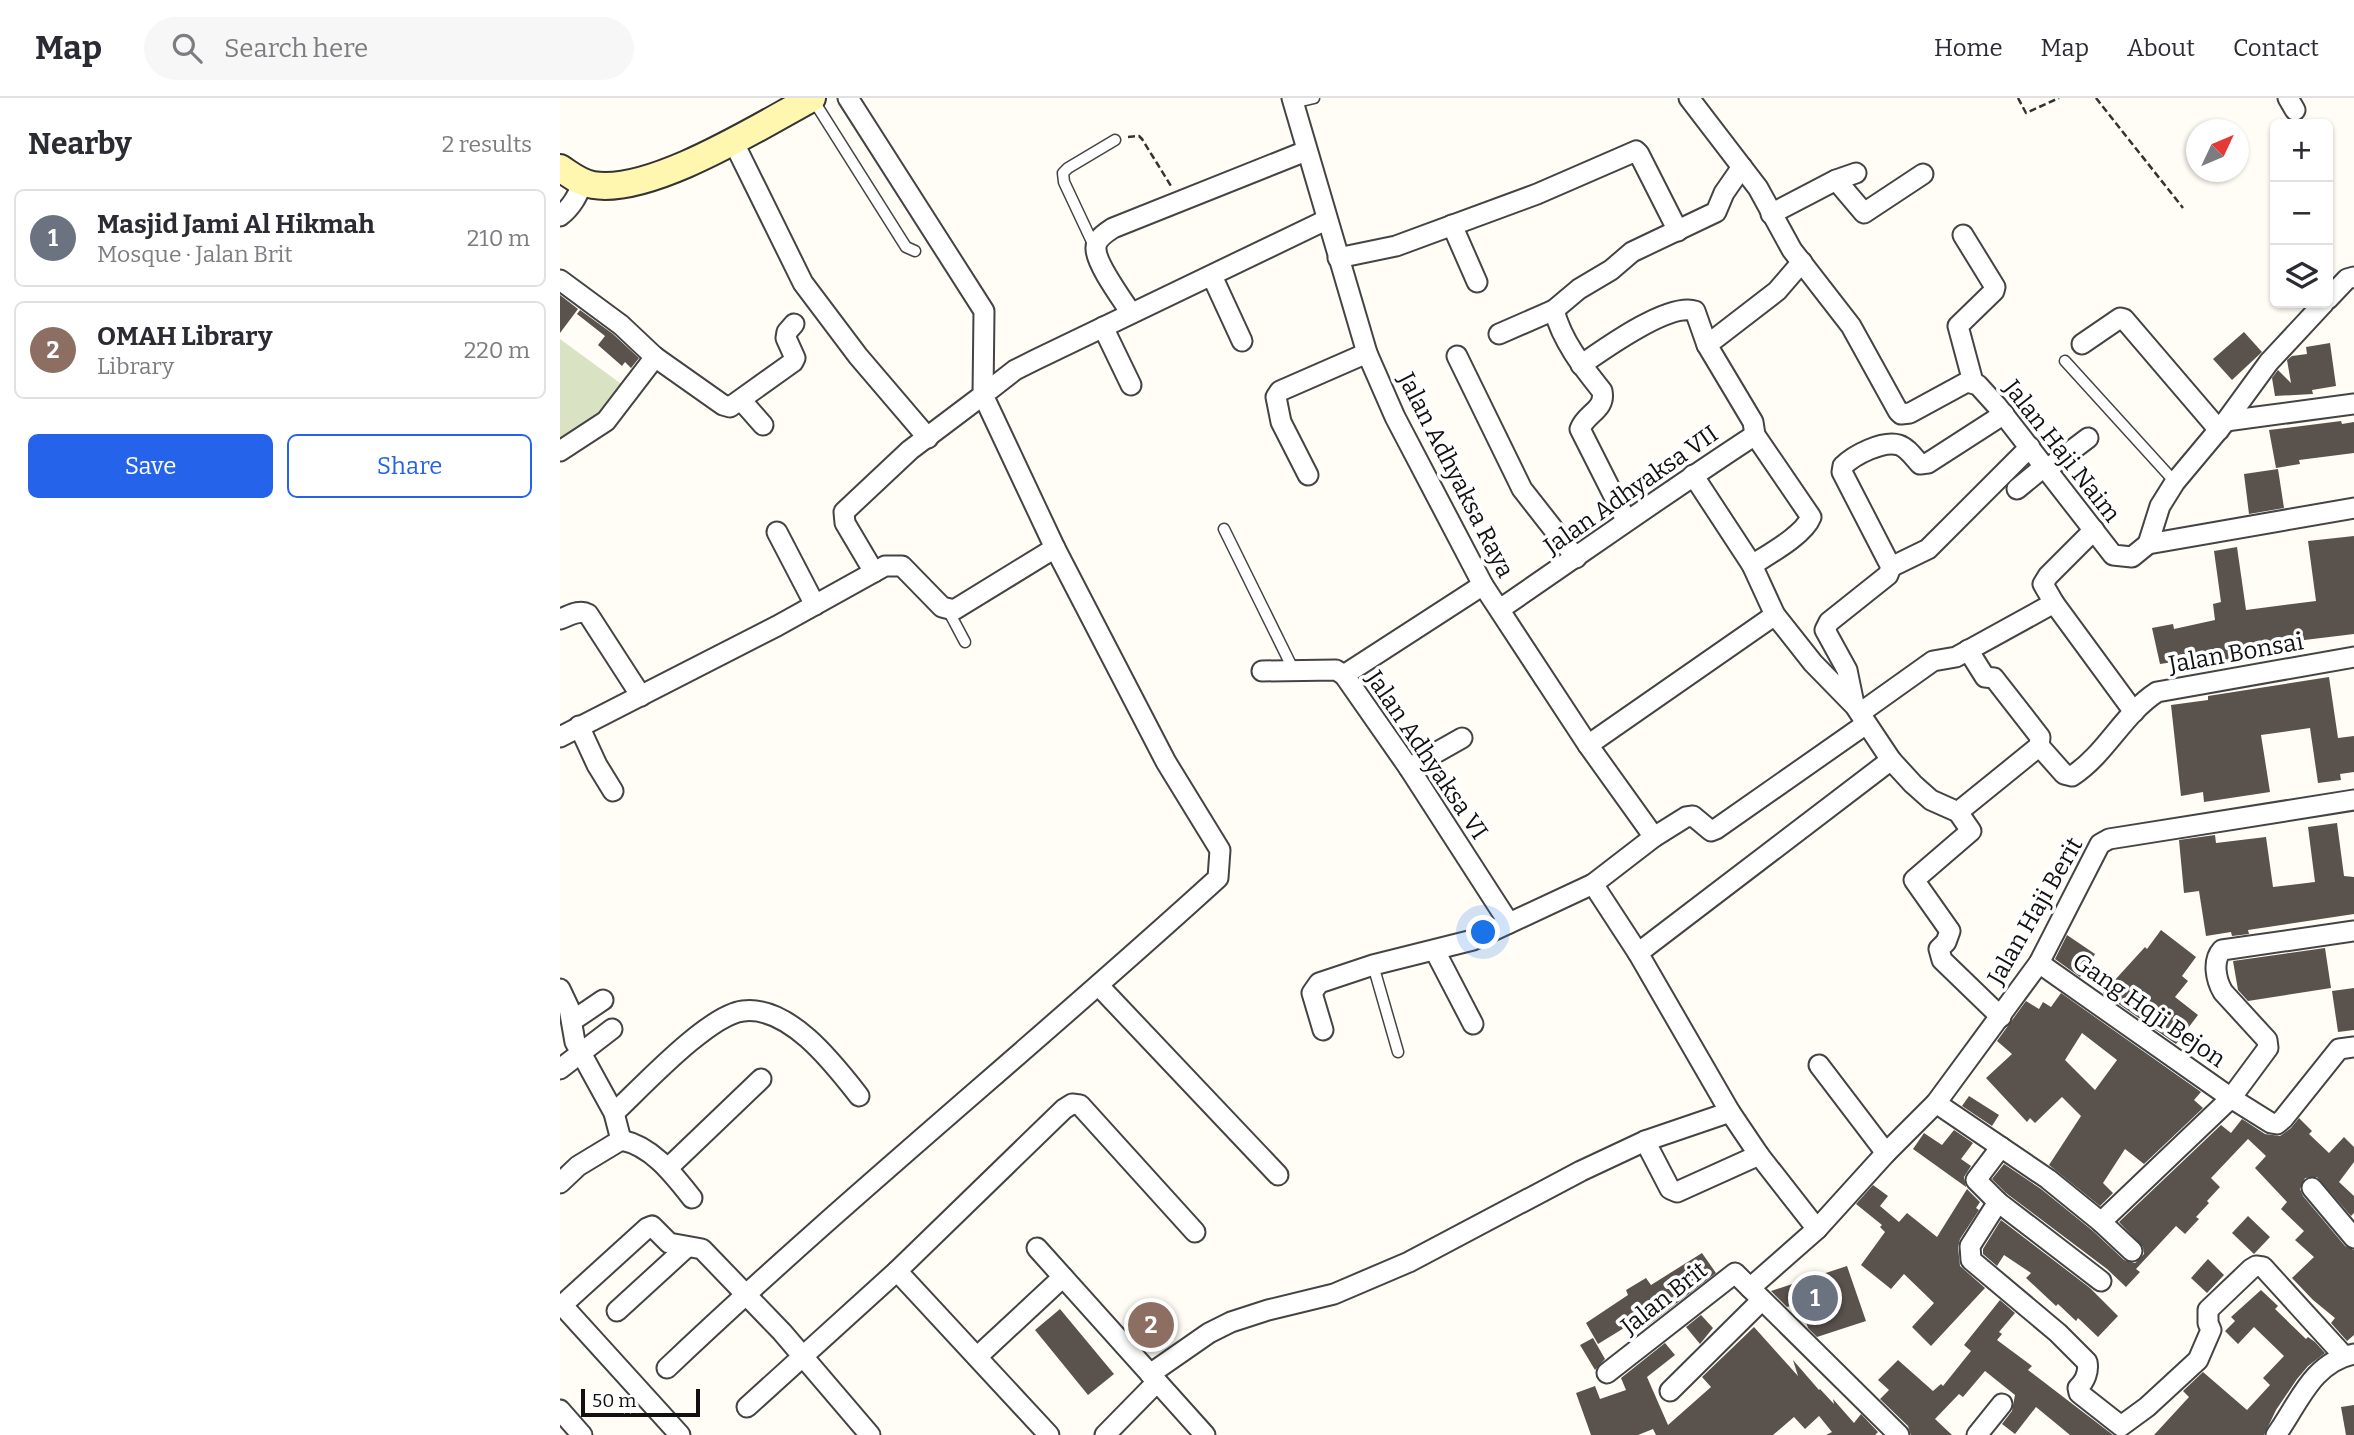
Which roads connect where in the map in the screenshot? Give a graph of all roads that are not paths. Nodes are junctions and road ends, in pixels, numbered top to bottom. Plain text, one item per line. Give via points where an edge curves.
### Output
1 (811, 98) edge
2 (848, 98) edge
3 (1314, 98) edge
4 (1689, 98) edge
5 (1292, 100) edge
6 (1115, 140) road end
7 (733, 141) junction
8 (1306, 151) junction
9 (1742, 167) junction
10 (560, 168) edge
11 (1856, 173) dead end
12 (1923, 174) dead end
13 (1836, 180) junction
14 (583, 183) junction
15 (1771, 214) junction
16 (560, 216) edge
17 (1326, 220) junction
18 (1451, 225) junction
19 (1678, 231) junction
20 (1963, 235) dead end
21 (1096, 249) junction
22 (915, 251) dead end
23 (1338, 258) junction
24 (1802, 262) junction
25 (1212, 276) junction
26 (2354, 277) edge
27 (560, 281) edge
28 (1477, 282) dead end
29 (2333, 294) edge
30 (2319, 308) edge
31 (1554, 310) junction
32 (1131, 313) junction
33 (794, 324) dead end
34 (1103, 327) junction
35 (1499, 334) dead end
36 (1242, 341) dead end
37 (2082, 344) dead end
38 (1707, 345) junction
39 (1367, 353) junction
40 (1457, 355) dead end
41 (655, 356) junction
42 (2065, 360) dead end
43 (1581, 365) junction
44 (1973, 382) junction
45 (1131, 384) dead end
46 (984, 395) junction
47 (741, 400) junction
48 (2354, 404) edge
49 (2004, 414) junction
50 (763, 425) dead end
51 (2223, 426) junction
52 (1755, 435) junction
53 (929, 438) junction
54 (2088, 438) dead end
55 (2030, 447) junction
56 (560, 451) edge
57 (2046, 468) junction
58 (1308, 475) dead end
59 (1693, 475) junction
60 (2175, 482) junction
61 (2017, 489) dead end
62 (2354, 508) edge
63 (1626, 520) junction
64 (1224, 529) dead end
65 (2094, 530) junction
66 (778, 532) dead end
67 (2148, 544) junction
68 (1055, 548) junction
69 (1576, 558) junction
70 (1752, 565) junction
71 (1891, 568) junction
72 (874, 572) junction
73 (1483, 585) junction
74 (2054, 603) junction
75 (815, 605) junction
76 (1500, 609) junction
77 (948, 610) junction
78 (1775, 615) junction
79 (560, 619) edge
80 (965, 642) dead end
81 (1968, 650) junction
82 (2354, 657) edge
83 (1262, 671) dead end
84 (1294, 671) junction
85 (1344, 675) junction
86 (641, 696) junction
87 (2134, 712) junction
88 (1860, 714) junction
89 (579, 726) junction
90 (560, 737) edge
91 (1462, 738) dead end
92 (1588, 745) junction
93 (2039, 748) junction
94 (1891, 760) junction
95 (1409, 768) junction
96 (613, 791) dead end
97 (2354, 800) edge
98 (1958, 812) junction
99 (1654, 837) junction
100 (1593, 884) junction
101 (1509, 923) junction
102 (2354, 931) edge
103 (1435, 951) junction
104 (1638, 953) junction
105 (2039, 963) junction
106 (1373, 965) junction
107 (1099, 986) junction
108 (560, 989) edge
109 (603, 1000) dead end
110 (2001, 1017) junction
111 (572, 1021) junction
112 (1472, 1024) dead end
113 (612, 1030) dead end
114 (1323, 1030) dead end
115 (2354, 1047) edge
116 (1398, 1052) dead end
117 (581, 1053) junction
118 (1819, 1065) dead end
119 (560, 1069) edge
120 (761, 1079) dead end
121 (859, 1096) dead end
122 (2231, 1098) junction
123 (1936, 1103) junction
124 (1730, 1112) junction
125 (614, 1113) junction
126 (621, 1140) junction
127 (1645, 1141) junction
128 (2001, 1147) junction
129 (1886, 1153) junction
130 (1759, 1155) junction
131 (668, 1168) junction
132 (1278, 1175) dead end
133 (560, 1183) edge
134 (2312, 1188) dead end
135 (692, 1198) dead end
136 (1998, 1202) junction
137 (2101, 1222) junction
138 (1817, 1229) junction
139 (1195, 1232) dead end
140 (2354, 1238) edge
141 (687, 1247) junction
142 (1037, 1248) dead end
143 (2132, 1251) dead end
144 (897, 1270) junction
145 (1063, 1277) junction
146 (2101, 1281) dead end
147 (745, 1294) junction
148 (1756, 1294) junction
149 (561, 1306) edge
150 (617, 1311) dead end
151 (2349, 1355) edge
152 (803, 1356) junction
153 (977, 1357) junction
154 (667, 1368) dead end
155 (1607, 1373) dead end
156 (1154, 1378) junction
157 (1671, 1391) dead end
158 (2002, 1404) dead end
159 (747, 1407) dead end
160 (560, 1410) edge
161 (582, 1435) edge
162 (680, 1435) edge
163 (870, 1435) edge
164 (1049, 1435) edge
165 (1105, 1435) edge
166 (1205, 1435) edge
167 (1899, 1435) edge
168 (1977, 1435) edge
169 (2276, 1435) edge

1 - 7 main road
1 - 22 lane via 906,247
2 - 46 street via 984,311
3 - 5 lane
4 - 9 street, Jalan Haji Naim
5 - 8 street, Jalan Adhyaksa Raya
6 - 21 lane via 1063,173
7 - 14 main road via 635,183
7 - 53 street via 803,283
8 - 17 street, Jalan Adhyaksa Raya
8 - 21 street via 1113,228
9 - 15 street, Jalan Haji Naim
9 - 19 street via 1716,212
10 - 14 main road
11 - 13 street
12 - 13 street via 1864,213
13 - 15 street
14 - 16 street
15 - 24 street, Jalan Haji Naim
17 - 23 street, Jalan Adhyaksa Raya
17 - 25 street
18 - 19 street via 1636,152
18 - 23 street via 1396,246
18 - 28 street
19 - 31 street via 1632,252
20 - 44 street via 1995,287 1958,326
21 - 32 street
23 - 39 street, Jalan Adhyaksa Raya
24 - 38 street via 1777,291
24 - 44 street, Jalan Haji Naim via 1851,326 1902,414
25 - 32 street
25 - 36 street
26 - 29 street
27 - 41 street
30 - 51 street via 2277,352
31 - 35 street
31 - 43 street
32 - 34 street
33 - 47 street via 786,338 793,362
34 - 45 street
34 - 46 street via 1015,370
37 - 51 street via 2124,319
38 - 43 street via 1693,310 1667,313
38 - 52 street via 1753,422
39 - 58 street via 1280,391 1276,397 1281,422
39 - 73 street, Jalan Adhyaksa Raya via 1395,417
40 - 69 street via 1522,489
41 - 47 street via 723,405 730,407
41 - 56 street via 606,421
42 - 60 lane
43 - 63 street via 1603,397 1596,411 1585,418 1581,435
44 - 49 street, Jalan Haji Naim
46 - 53 street
46 - 68 street
47 - 50 street
48 - 51 street
49 - 55 street, Jalan Haji Naim
49 - 71 street via 1928,463 1920,464 1892,444 1867,450 1843,466
51 - 60 street
52 - 59 street, Jalan Adhyaksa VII
52 - 70 street via 1811,517 1794,537
53 - 72 street via 844,512 845,523
54 - 57 street
55 - 57 street, Jalan Haji Naim
55 - 71 street via 1928,549
57 - 61 street
57 - 65 street, Jalan Haji Naim
59 - 63 street, Jalan Adhyaksa VII
59 - 70 street
60 - 67 street via 2160,506
62 - 67 street, Jalan Haji Naim
63 - 69 street, Jalan Adhyaksa VII
64 - 84 lane
65 - 67 street, Jalan Haji Naim via 2113,555 2132,557
65 - 74 street via 2043,584
66 - 75 street
68 - 77 street
68 - 107 street via 1166,762 1220,850 1218,878
69 - 76 street, Jalan Adhyaksa VII
70 - 78 street
71 - 88 street via 1825,629 1847,670
72 - 75 street
72 - 77 street via 884,566 902,566
73 - 76 street, Jalan Adhyaksa Raya
73 - 85 street, Jalan Adhyaksa VI
74 - 81 street
74 - 87 street
75 - 86 street
76 - 92 street, Jalan Adhyaksa Raya
77 - 80 lane
78 - 88 street
78 - 92 street
79 - 86 street via 577,612 588,614
81 - 88 street via 1933,661
81 - 93 street via 1985,677 1994,678 2040,737
82 - 87 street, Jalan Bonsai via 2164,689
83 - 84 street
84 - 85 street via 1336,670
85 - 95 street, Jalan Adhyaksa VI
86 - 89 street
87 - 93 street, Jalan Bonsai via 2090,764 2072,776 2064,774
88 - 94 street
88 - 99 street via 1716,829 1711,831 1693,816 1685,817
89 - 90 street
89 - 96 street
91 - 95 street
92 - 99 street, Jalan Adhyaksa Raya
93 - 98 street
94 - 98 street via 1931,800
94 - 104 street
95 - 101 street, Jalan Adhyaksa VI
97 - 105 street, Jalan Haji Berit via 2109,839 2094,853
98 - 110 street via 1970,831 1914,880 1950,931 1939,956
99 - 100 street
100 - 101 street
100 - 104 street
101 - 103 street
102 - 122 street via 2222,950 2216,958 2223,992 2269,1044
103 - 106 street
103 - 112 street
104 - 124 street
105 - 110 street, Jalan Haji Berit
105 - 122 street, Gang Hqji Bejon
106 - 114 street via 1315,986 1312,993
106 - 116 lane
107 - 132 street
107 - 147 street
108 - 111 street
109 - 111 street
110 - 123 street, Jalan Haji Berit
111 - 117 street
113 - 117 street
115 - 122 street, Gang Hqji Bejon via 2339,1049 2277,1124
117 - 119 street
117 - 125 street
118 - 129 street
120 - 131 street
121 - 125 street via 804,1034 780,1019 744,1010 730,1014 685,1046
122 - 137 street
123 - 128 street
123 - 129 street, Jalan Haji Berit
124 - 127 street
124 - 130 street
125 - 126 street
126 - 131 street via 636,1143
126 - 133 street via 578,1166
127 - 130 street via 1670,1189 1677,1192
127 - 156 street via 1409,1262 1334,1294 1231,1322 1209,1333
128 - 136 street via 1976,1180
128 - 137 street
129 - 138 street, Jalan Haji Berit
130 - 138 street
131 - 135 street
134 - 140 street
136 - 146 street
136 - 151 street via 1973,1239 1971,1260 2087,1362 2079,1393 2121,1426 2198,1360 2211,1330 2208,1310 2256,1266 2263,1267
137 - 143 street
138 - 148 street, Jalan Haji Berit
139 - 144 street via 1080,1105 1072,1104
141 - 147 street via 702,1249
141 - 149 street via 669,1243 652,1226 647,1228
141 - 150 street
142 - 145 street
144 - 152 street
144 - 153 street
145 - 153 street
145 - 156 street
147 - 152 street
147 - 154 street
148 - 155 street, Jalan Brit via 1734,1274
148 - 157 street, Jalan Haji Berit
148 - 167 street
149 - 162 street
151 - 169 street via 2324,1367
152 - 159 street
152 - 163 street
153 - 164 street
156 - 165 street
156 - 166 street
158 - 168 street
160 - 161 street

